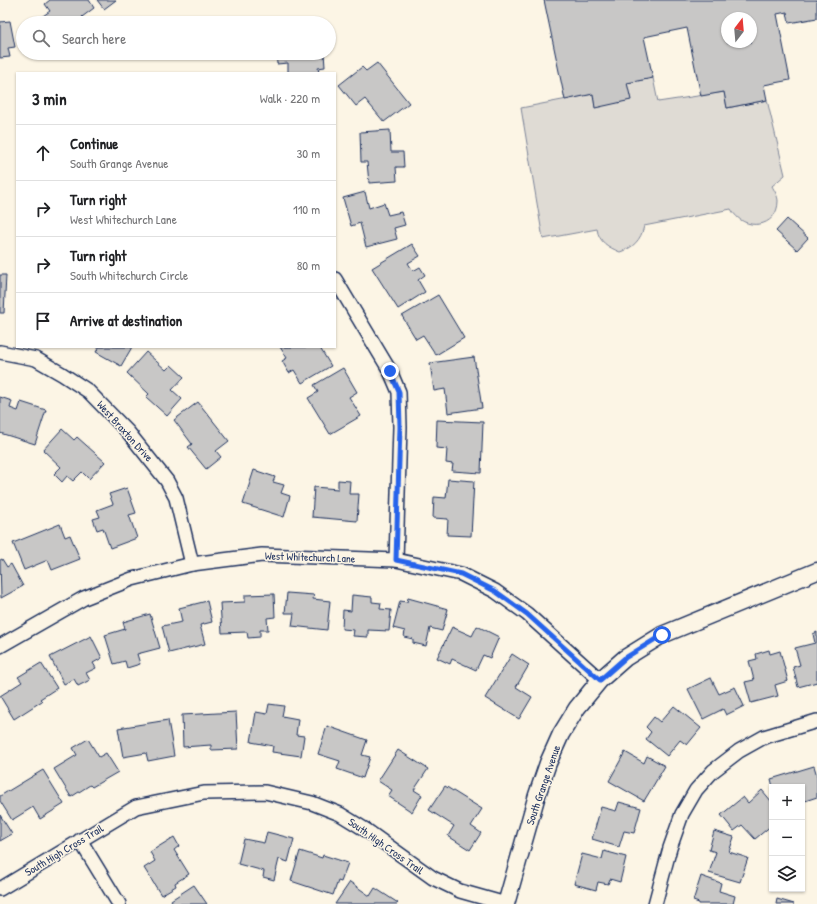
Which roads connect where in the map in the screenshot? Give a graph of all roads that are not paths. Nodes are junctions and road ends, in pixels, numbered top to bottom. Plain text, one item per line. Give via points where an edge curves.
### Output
1 (336, 280) edge
2 (0, 352) edge
3 (396, 560) junction
4 (192, 564) junction
5 (817, 571) edge
6 (0, 646) edge
7 (600, 680) junction
8 (817, 721) edge
9 (80, 840) junction
10 (0, 888) edge
11 (119, 904) edge
12 (506, 904) edge
13 (655, 904) edge

1 - 3 street via 390,371 399,392
2 - 4 street, West Braxton Drive via 36,359 62,374 88,391 128,432 167,481 176,498
3 - 4 street, West Whitechurch Lane via 262,555
3 - 7 street, West Whitechurch Lane via 461,574 495,591 527,614
4 - 6 street, West Whitechurch Lane via 132,579 84,598
5 - 7 street, South Grange Avenue via 662,635 625,658
7 - 12 street, South Grange Avenue via 577,708 561,734 548,763
8 - 13 street via 764,737 739,751 713,771 696,790 682,814
9 - 10 street, South High Cross Trail
9 - 11 street
9 - 12 street, South High Cross Trail via 136,807 204,793 265,792 312,803 340,814 433,878 460,891

